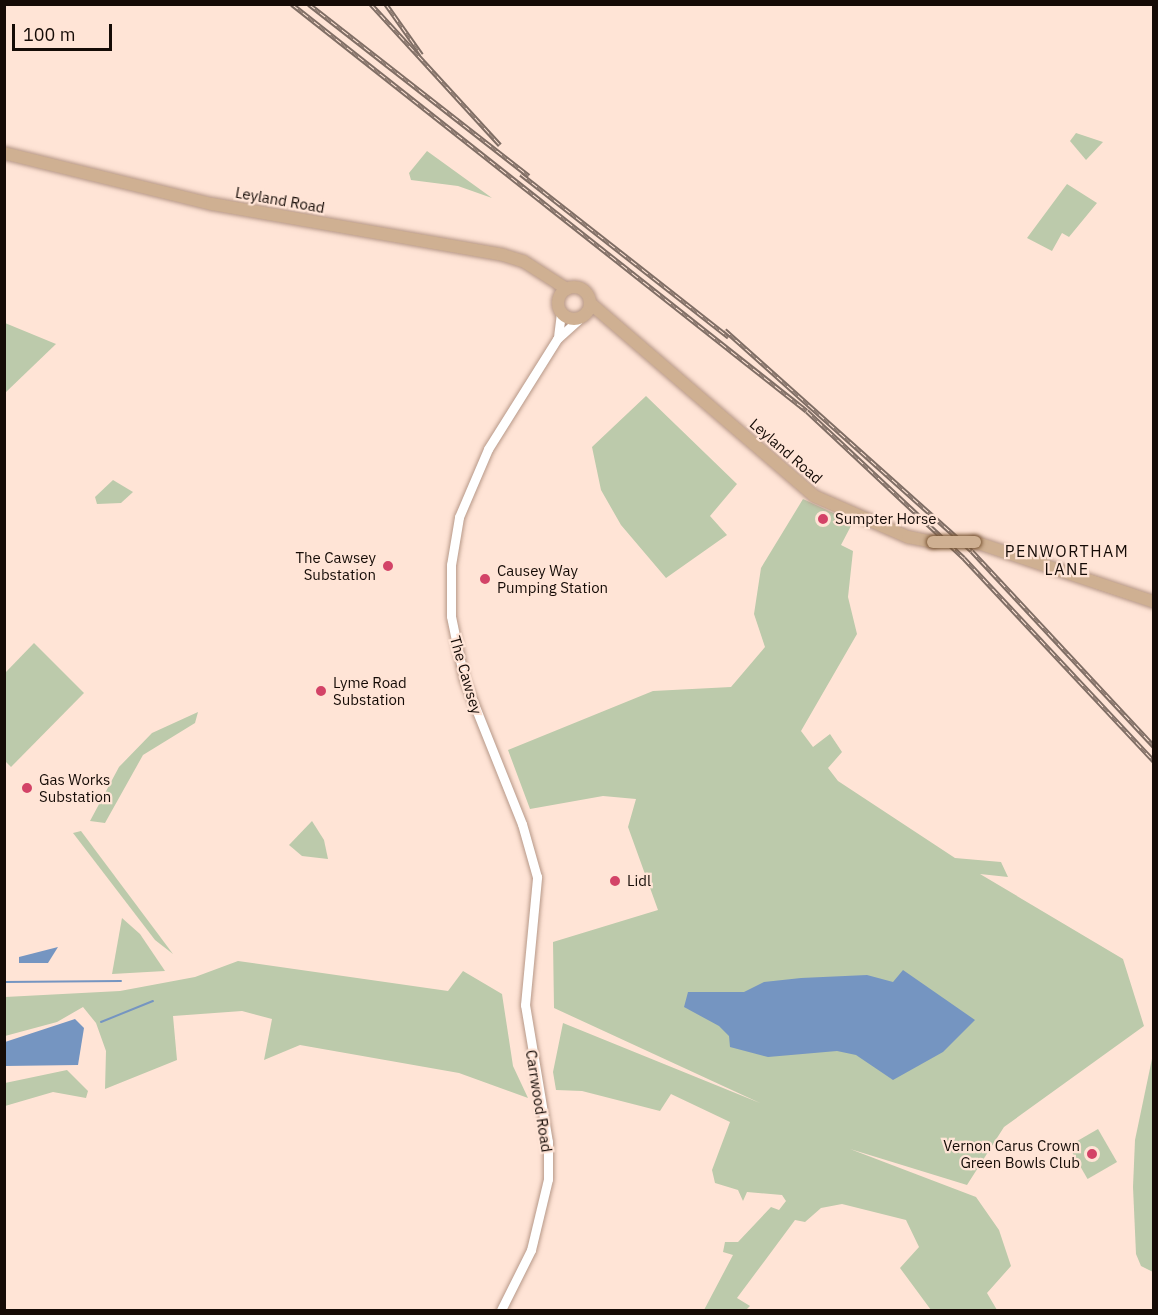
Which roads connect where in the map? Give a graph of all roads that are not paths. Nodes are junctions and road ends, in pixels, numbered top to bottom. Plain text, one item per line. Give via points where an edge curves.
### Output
1 (4, 153) edge
2 (548, 278) junction
3 (567, 289) junction
4 (560, 306) junction
5 (586, 311) junction
6 (557, 339) junction
7 (1154, 602) edge
8 (527, 1026) joint
9 (501, 1311) edge

1 - 2 main road, Leyland Road via 212,204 484,250 523,261
2 - 3 main road, Leyland Road
2 - 4 main road, Leyland Road
3 - 4 main road
3 - 5 main road, Leyland Road via 583,290
4 - 5 main road
4 - 6 street, The Cawsey
5 - 6 street, The Cawsey
5 - 7 main road, Leyland Road, bridge via 601,314 681,376 814,496 908,537 933,542 975,542
6 - 8 street, The Cawsey via 468,491 454,540 450,591 465,683 522,824 537,877
8 - 9 street, Carrwood Road via 548,1142 548,1179 531,1250

